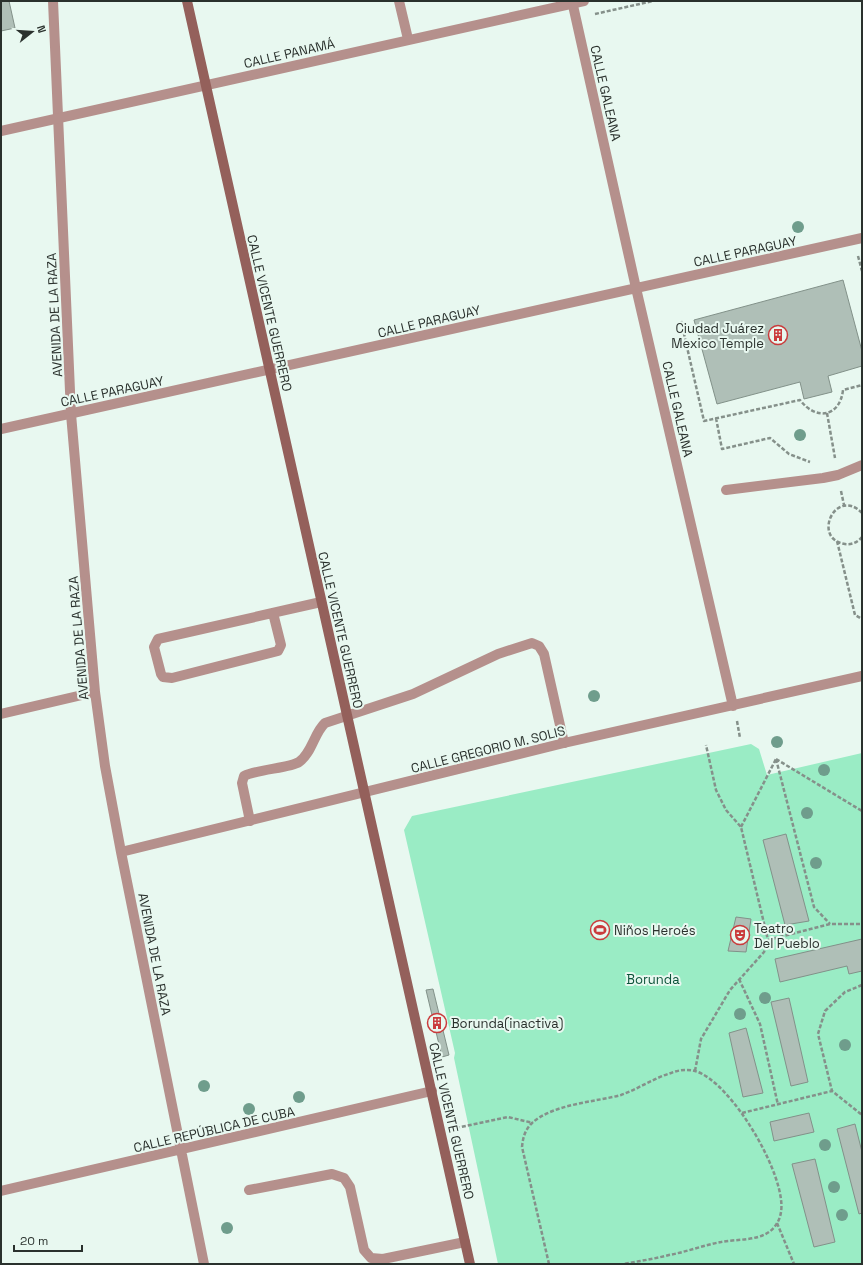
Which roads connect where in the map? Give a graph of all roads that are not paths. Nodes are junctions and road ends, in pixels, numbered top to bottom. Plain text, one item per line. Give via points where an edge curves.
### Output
1 (53, 1) edge
2 (187, 1) edge
3 (399, 1) edge
4 (584, 1) edge
5 (572, 2) edge
6 (408, 39) junction
7 (205, 85) junction
8 (58, 119) junction
9 (1, 131) edge
10 (862, 238) edge
11 (636, 288) junction
12 (270, 370) junction
13 (71, 414) junction
14 (1, 429) edge
15 (862, 465) edge
16 (726, 490) dead end
17 (321, 602) junction
18 (273, 613) junction
19 (862, 676) edge
20 (95, 692) junction
21 (733, 706) junction
22 (1, 714) edge
23 (347, 716) junction
24 (564, 743) junction
25 (364, 793) junction
26 (250, 821) junction
27 (121, 852) junction
28 (432, 1091) junction
29 (181, 1150) junction
30 (249, 1190) dead end
31 (1, 1191) edge
32 (465, 1242) junction
33 (204, 1264) edge
34 (470, 1264) edge

1 - 8 street, AVENIDA DE LA RAZA
2 - 7 main road, CALLE VICENTE GUERRERO
3 - 6 street
4 - 5 street, CALLE PANAMÁ
5 - 6 street, CALLE PANAMÁ
5 - 11 street, CALLE GALEANA
6 - 7 street, CALLE PANAMÁ
7 - 8 street, CALLE PANAMÁ
7 - 12 main road, CALLE VICENTE GUERRERO
8 - 9 street, CALLE PANAMÁ
8 - 13 street, AVENIDA DE LA RAZA
10 - 11 street, CALLE PARAGUAY
11 - 12 street, CALLE PARAGUAY
11 - 21 street, CALLE GALEANA
12 - 13 street, CALLE PARAGUAY
12 - 17 main road, CALLE VICENTE GUERRERO
13 - 14 street, CALLE PARAGUAY
13 - 20 street, AVENIDA DE LA RAZA
15 - 16 street via 824,478
17 - 18 street
17 - 23 main road, CALLE VICENTE GUERRERO
18 - 18 street via 158,639 154,647 160,674 172,678 278,651 281,645
19 - 21 street, CALLE GREGORIO M. SOLIS
20 - 22 street
20 - 27 street, AVENIDA DE LA RAZA
21 - 24 street, CALLE GREGORIO M. SOLIS
23 - 24 street via 413,694 498,654 532,643 539,646 544,654
23 - 25 main road, CALLE VICENTE GUERRERO
23 - 26 street via 325,722 298,763 244,776 242,783
24 - 25 street, CALLE GREGORIO M. SOLIS
25 - 26 street, CALLE GREGORIO M. SOLIS
25 - 28 main road, CALLE VICENTE GUERRERO
26 - 27 street, CALLE GREGORIO M. SOLIS
27 - 29 street, AVENIDA DE LA RAZA
28 - 29 street, CALLE REPÚBLICA DE CUBA
28 - 32 main road, CALLE VICENTE GUERRERO
29 - 31 street, CALLE REPÚBLICA DE CUBA
29 - 33 street, AVENIDA DE LA RAZA
30 - 32 street via 332,1174 344,1178 350,1187 364,1250 372,1258 383,1259
32 - 34 main road, CALLE VICENTE GUERRERO

